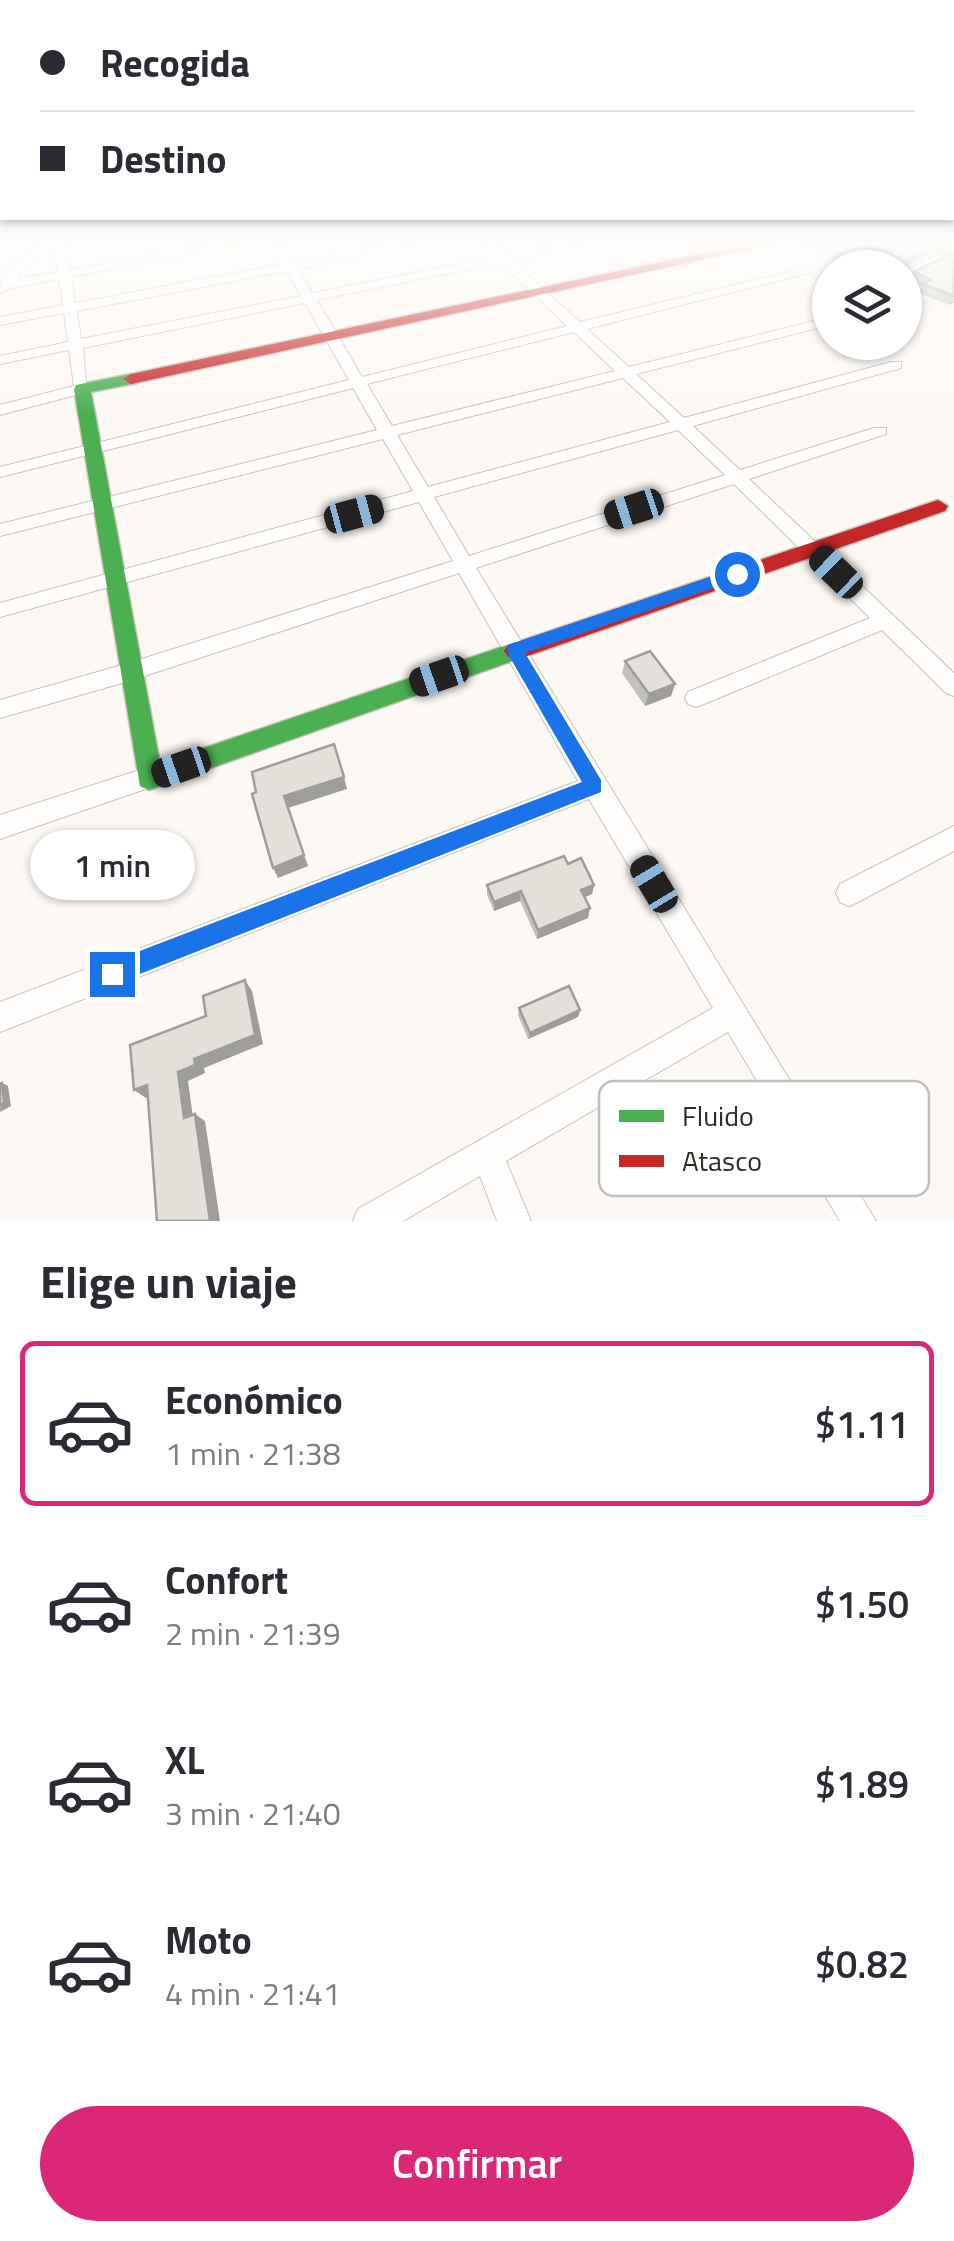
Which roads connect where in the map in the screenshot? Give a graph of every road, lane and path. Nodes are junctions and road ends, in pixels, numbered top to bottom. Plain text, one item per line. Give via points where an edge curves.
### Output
1 (69, 301) edge
2 (108, 301) edge
3 (293, 301) edge
4 (310, 301) edge
5 (498, 301) edge
6 (549, 301) edge
7 (681, 301) edge
8 (70, 308) junction
9 (0, 322) edge
10 (812, 326) edge
11 (577, 327) junction
12 (330, 337) junction
13 (75, 345) junction
14 (0, 360) edge
15 (896, 365) dead end
16 (626, 372) junction
17 (357, 383) junction
18 (82, 390) junction
19 (0, 410) edge
20 (682, 424) junction
21 (880, 432) dead end
22 (386, 433) junction
23 (92, 450) junction
24 (0, 472) edge
25 (736, 476) junction
26 (423, 495) junction
27 (101, 506) junction
28 (938, 506) dead end
29 (0, 530) edge
30 (812, 549) junction
31 (464, 564) junction
32 (114, 580) junction
33 (0, 610) edge
34 (885, 620) junction
35 (514, 650) junction
36 (130, 672) junction
37 (954, 687) edge
38 (696, 698) dead end
39 (0, 708) edge
40 (149, 778) junction
41 (594, 786) junction
42 (0, 828) edge
43 (954, 838) edge
44 (849, 892) dead end
45 (733, 1013) junction
46 (0, 1017) edge
47 (614, 1081) edge
48 (774, 1081) edge
49 (599, 1090) edge
50 (487, 1154) junction
51 (844, 1196) edge
52 (370, 1221) edge
53 (514, 1221) edge
54 (859, 1221) edge

1 - 8 street
2 - 8 street
3 - 13 street
4 - 12 street
5 - 12 street
6 - 11 street
7 - 11 street
8 - 9 street
8 - 13 street
10 - 16 street
11 - 16 street
11 - 17 street
12 - 17 street
12 - 18 street
13 - 14 street
13 - 18 street
15 - 20 street
16 - 20 street
16 - 22 street
17 - 22 street
17 - 23 street
18 - 19 street
18 - 23 street
20 - 25 street
20 - 26 street
21 - 25 street
22 - 26 street
22 - 27 street
23 - 24 street
23 - 27 street
25 - 30 street
25 - 31 street
26 - 31 street
26 - 32 street
27 - 29 street
27 - 32 street
28 - 30 street
30 - 34 street
30 - 35 street
31 - 35 street
31 - 36 street
32 - 33 street
32 - 36 street
34 - 37 street
34 - 38 street
35 - 40 street
35 - 41 street
36 - 39 street
36 - 40 street
40 - 42 street
41 - 45 street
41 - 46 street
43 - 44 street
45 - 47 street
45 - 48 street
49 - 50 street
50 - 52 street
50 - 53 street
51 - 54 street

